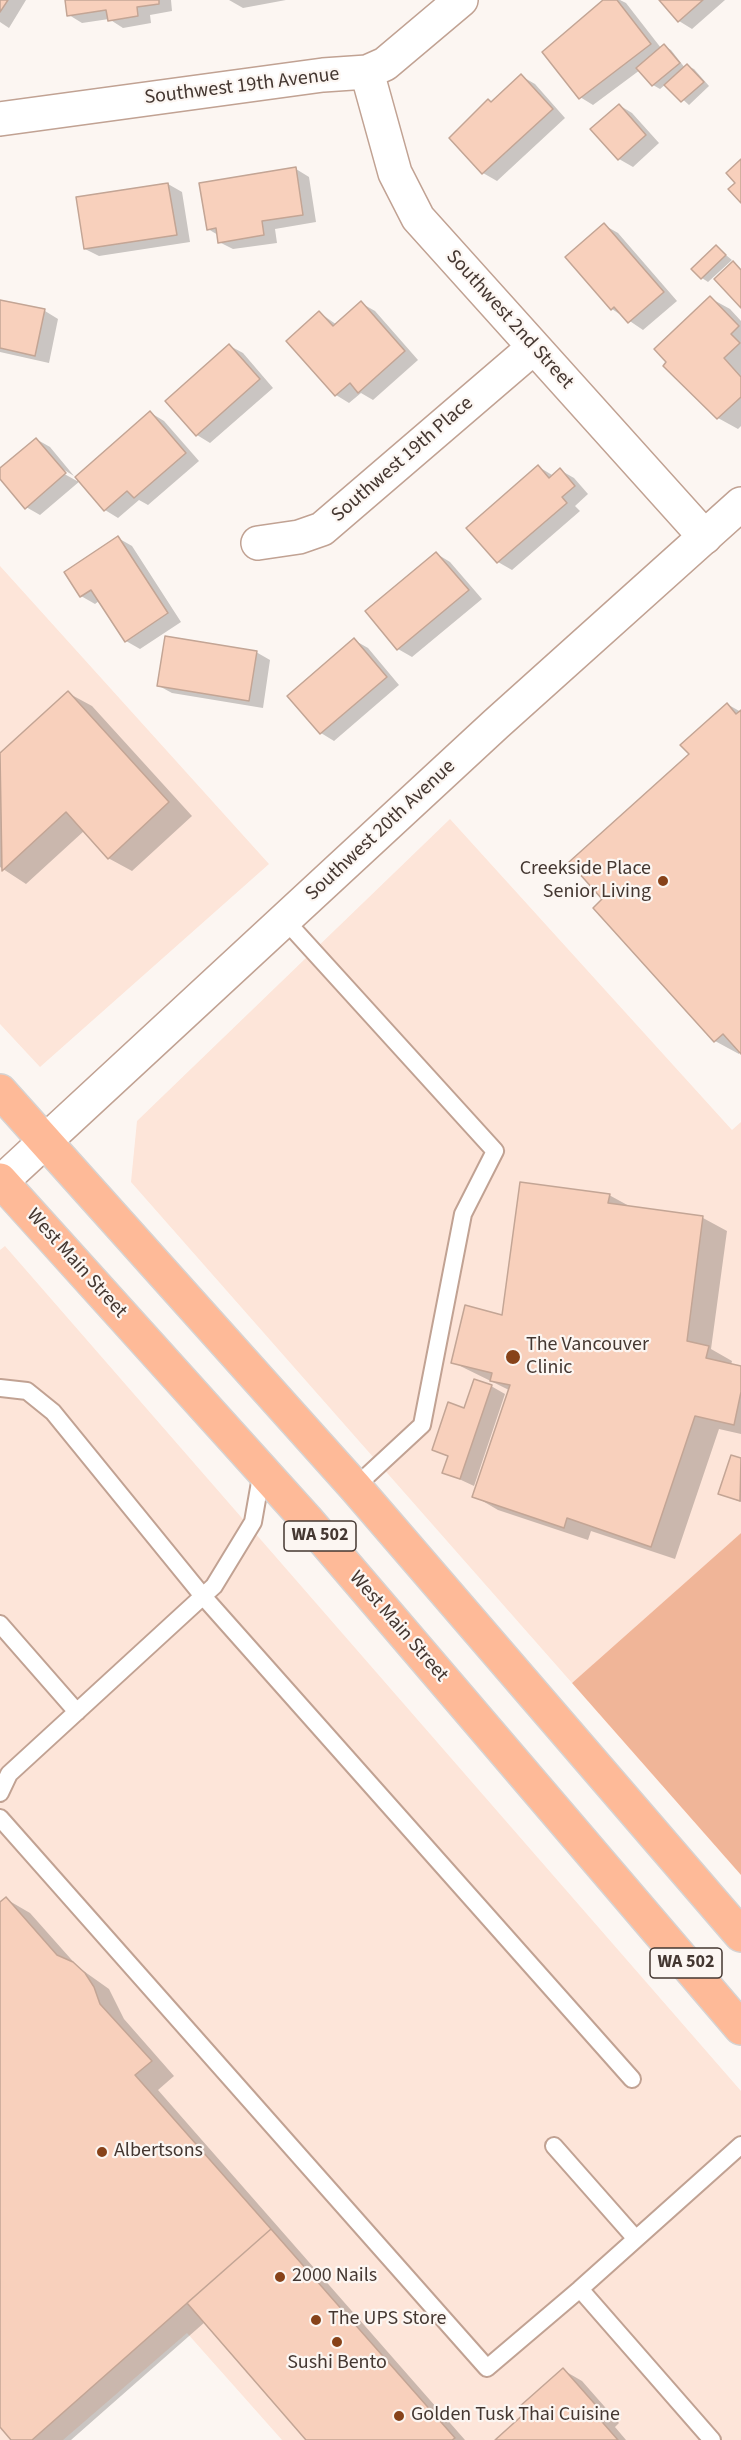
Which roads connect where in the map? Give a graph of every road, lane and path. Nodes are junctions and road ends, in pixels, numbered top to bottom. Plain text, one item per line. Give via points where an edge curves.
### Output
1 (460, 0) edge
2 (367, 72) junction
3 (0, 119) edge
4 (533, 348) junction
5 (741, 504) edge
6 (705, 537) junction
7 (258, 543) dead end
8 (285, 920) junction
9 (0, 1091) edge
10 (14, 1169) edge
11 (0, 1388) edge
12 (262, 1471) junction
13 (355, 1487) junction
14 (202, 1595) junction
15 (0, 1624) edge
16 (77, 1712) junction
17 (0, 1793) edge
18 (0, 1818) edge
19 (741, 1935) edge
20 (741, 2028) edge
21 (632, 2079) dead end
22 (741, 2145) edge
23 (554, 2146) dead end
24 (636, 2239) junction
25 (580, 2289) junction
26 (712, 2440) edge

1 - 2 street, Southwest 19th Avenue via 385,64
2 - 3 street, Southwest 19th Avenue
2 - 4 street, Southwest 2nd Street via 395,173 418,218
4 - 6 street, Southwest 2nd Street
4 - 7 street, Southwest 19th Place via 322,529
5 - 6 street, Southwest 20th Avenue
6 - 8 street, Southwest 20th Avenue
8 - 10 street, Southwest 20th Avenue
8 - 13 lane via 495,1151 463,1214 422,1425
9 - 10 highway, West Main Street / WA 502
10 - 12 highway, West Main Street / WA 502
10 - 13 highway, West Main Street / WA 502
11 - 14 lane via 27,1391 53,1412
12 - 14 lane via 253,1522 214,1586
12 - 20 highway, West Main Street / WA 502
13 - 19 highway, West Main Street / WA 502
14 - 16 lane
14 - 21 lane
15 - 16 lane
16 - 17 lane via 9,1774
18 - 25 lane via 487,2368
22 - 24 lane
23 - 24 lane
24 - 25 lane
25 - 26 lane

